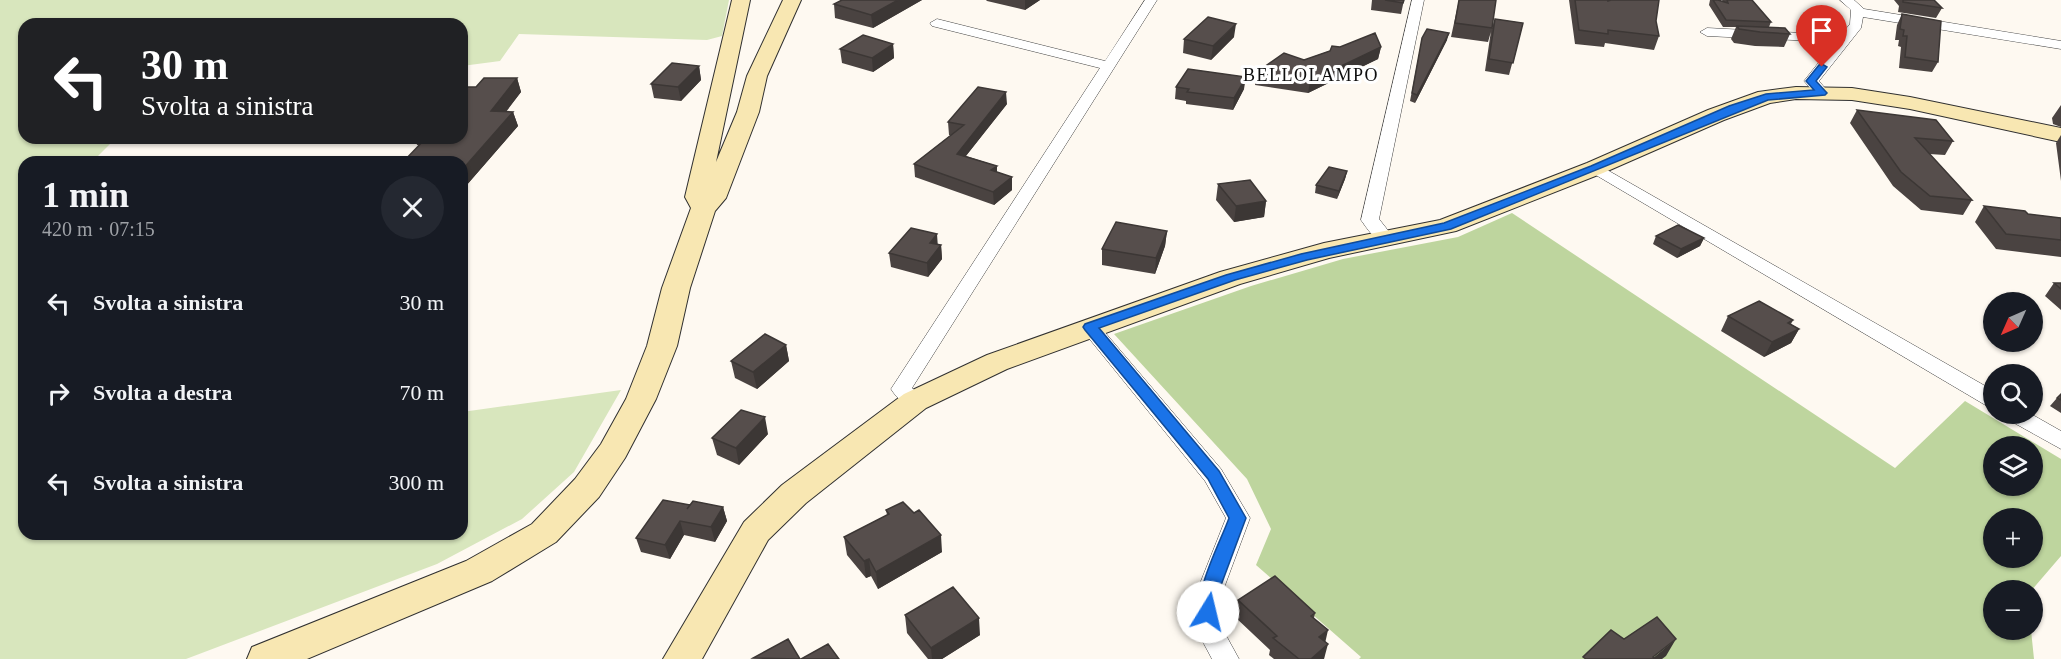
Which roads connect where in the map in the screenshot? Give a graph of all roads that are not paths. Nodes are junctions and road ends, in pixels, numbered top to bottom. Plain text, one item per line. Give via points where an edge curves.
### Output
1 (741, 0) edge
2 (792, 0) edge
3 (1418, 0) edge
4 (1846, 0) edge
5 (1145, 2) edge
6 (1857, 12) junction
7 (937, 22) dead end
8 (1707, 32) dead end
9 (1845, 39) junction
10 (2061, 45) edge
11 (1109, 66) junction
12 (1822, 93) junction
13 (2061, 135) edge
14 (1595, 168) junction
15 (703, 208) junction
16 (1385, 238) junction
17 (1090, 327) junction
18 (1983, 395) edge
19 (915, 401) junction
20 (2032, 424) edge
21 (2061, 441) edge
22 (266, 659) edge
23 (682, 659) edge
24 (1226, 659) edge

1 - 15 main road via 697,197
2 - 15 main road via 757,76 748,112 714,198
3 - 16 street via 1370,220
4 - 6 street
5 - 11 street
6 - 9 street via 1856,25
6 - 10 street
7 - 11 street
8 - 9 street
9 - 12 street via 1811,81
11 - 19 street via 901,389
12 - 13 main road via 1910,103
12 - 14 main road via 1766,97
14 - 16 main road via 1447,226
14 - 18 street
15 - 22 main road via 676,288 662,346 641,399 614,450 586,488 544,533 479,571
16 - 17 main road via 1230,278
17 - 19 main road via 998,362
17 - 24 street via 1213,475 1238,518 1208,596 1209,629
19 - 23 main road via 794,494 756,531
20 - 21 street

